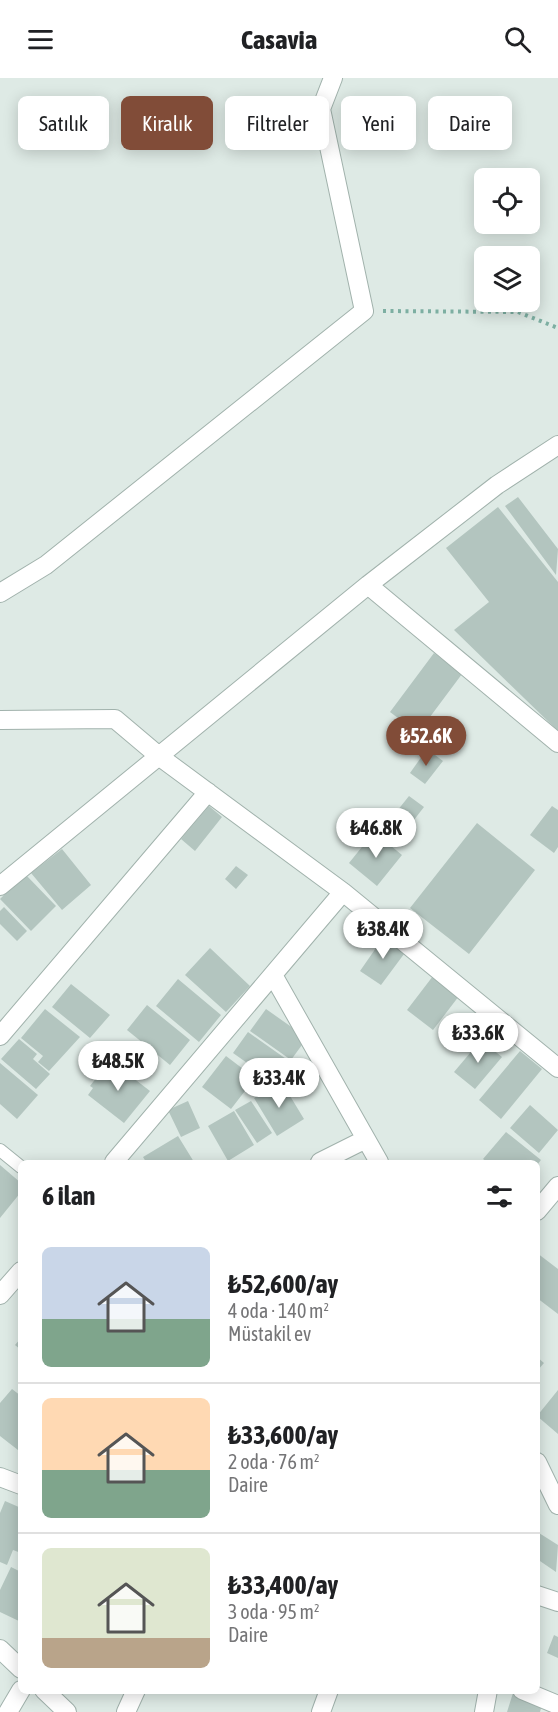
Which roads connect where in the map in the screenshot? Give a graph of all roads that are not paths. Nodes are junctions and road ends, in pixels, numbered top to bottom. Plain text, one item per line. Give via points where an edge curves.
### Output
1 (333, 78) edge
2 (558, 445) edge
3 (368, 585) junction
4 (0, 593) edge
5 (0, 720) edge
6 (558, 743) edge
7 (160, 757) junction
8 (208, 792) junction
9 (0, 886) edge
10 (343, 892) junction
11 (273, 975) junction
12 (0, 1036) edge
13 (558, 1068) edge
14 (366, 1139) junction
15 (0, 1150) edge
16 (116, 1160) edge
17 (324, 1160) edge
18 (378, 1160) edge
19 (18, 1165) edge
20 (558, 1186) edge
21 (540, 1207) edge
22 (18, 1274) edge
23 (0, 1295) edge
24 (540, 1468) edge
25 (0, 1477) edge
26 (18, 1484) edge
27 (558, 1505) edge
28 (540, 1596) edge
29 (558, 1602) edge
30 (0, 1649) edge
31 (18, 1666) edge
32 (19, 1694) edge
33 (48, 1694) edge
34 (134, 1694) edge
35 (328, 1694) edge
36 (487, 1694) edge
37 (532, 1694) edge
38 (558, 1704) edge
39 (8, 1712) edge
40 (67, 1712) edge
41 (126, 1712) edge
42 (321, 1712) edge
43 (484, 1712) edge

1 - 4 street via 321,109 364,311 46,566
2 - 3 street via 497,485
3 - 6 street
3 - 7 street
5 - 7 street via 115,718
7 - 8 street
7 - 9 street
8 - 10 street
8 - 12 street
10 - 11 street
10 - 13 street
11 - 14 street
11 - 16 street
14 - 17 street
14 - 18 street
15 - 19 lane
20 - 21 street
22 - 23 street
24 - 27 street
25 - 26 street
28 - 29 street
30 - 31 street
32 - 39 street
33 - 40 street
34 - 41 street
35 - 42 street
36 - 43 street
37 - 38 street

